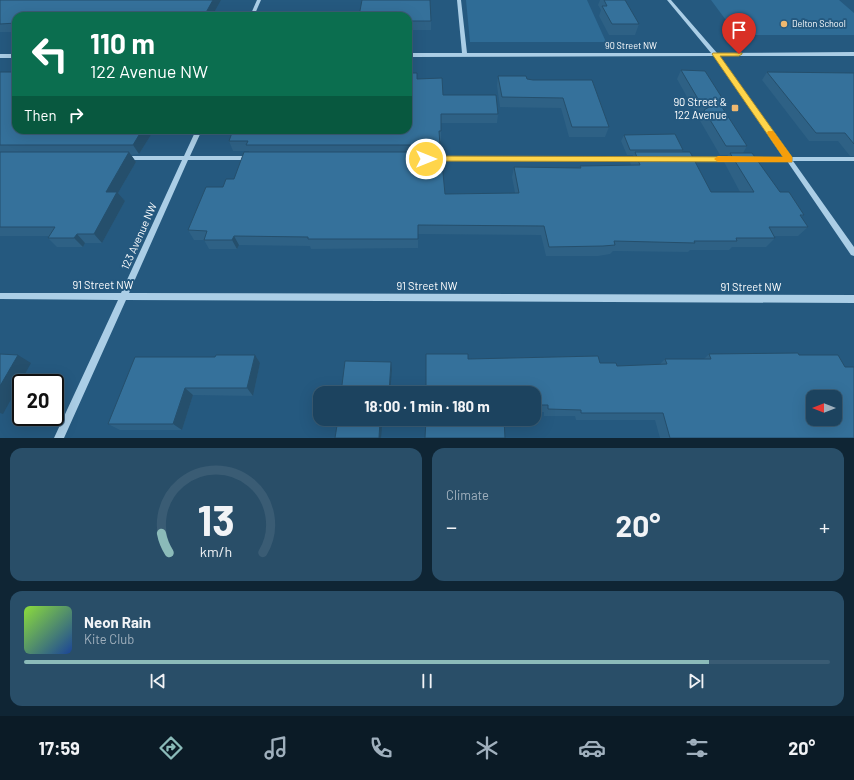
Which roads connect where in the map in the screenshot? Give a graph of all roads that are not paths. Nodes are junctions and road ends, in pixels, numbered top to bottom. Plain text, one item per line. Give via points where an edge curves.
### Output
1 (259, 0) edge
2 (459, 0) edge
3 (669, 0) edge
4 (254, 12) edge
5 (715, 54) junction
6 (854, 54) edge
7 (412, 55) edge
8 (465, 55) junction
9 (0, 56) edge
10 (12, 56) edge
11 (197, 134) edge
12 (116, 158) edge
13 (186, 158) junction
14 (259, 158) edge
15 (426, 159) edge
16 (649, 159) edge
17 (673, 159) edge
18 (854, 159) edge
19 (789, 160) junction
20 (854, 253) edge
21 (0, 296) edge
22 (124, 296) junction
23 (854, 299) edge
24 (59, 438) edge

1 - 4 street
2 - 8 street
3 - 5 street
5 - 6 street, 90 Street NW
5 - 8 street, 90 Street NW
5 - 19 street
7 - 8 street, 90 Street NW
9 - 10 street
11 - 13 street, 123 Avenue NW
12 - 13 street
13 - 14 street
13 - 22 street, 123 Avenue NW
15 - 16 street
17 - 19 street
18 - 19 street
19 - 20 street
21 - 22 street, 91 Street NW
22 - 23 street, 91 Street NW
22 - 24 street, 123 Avenue NW

